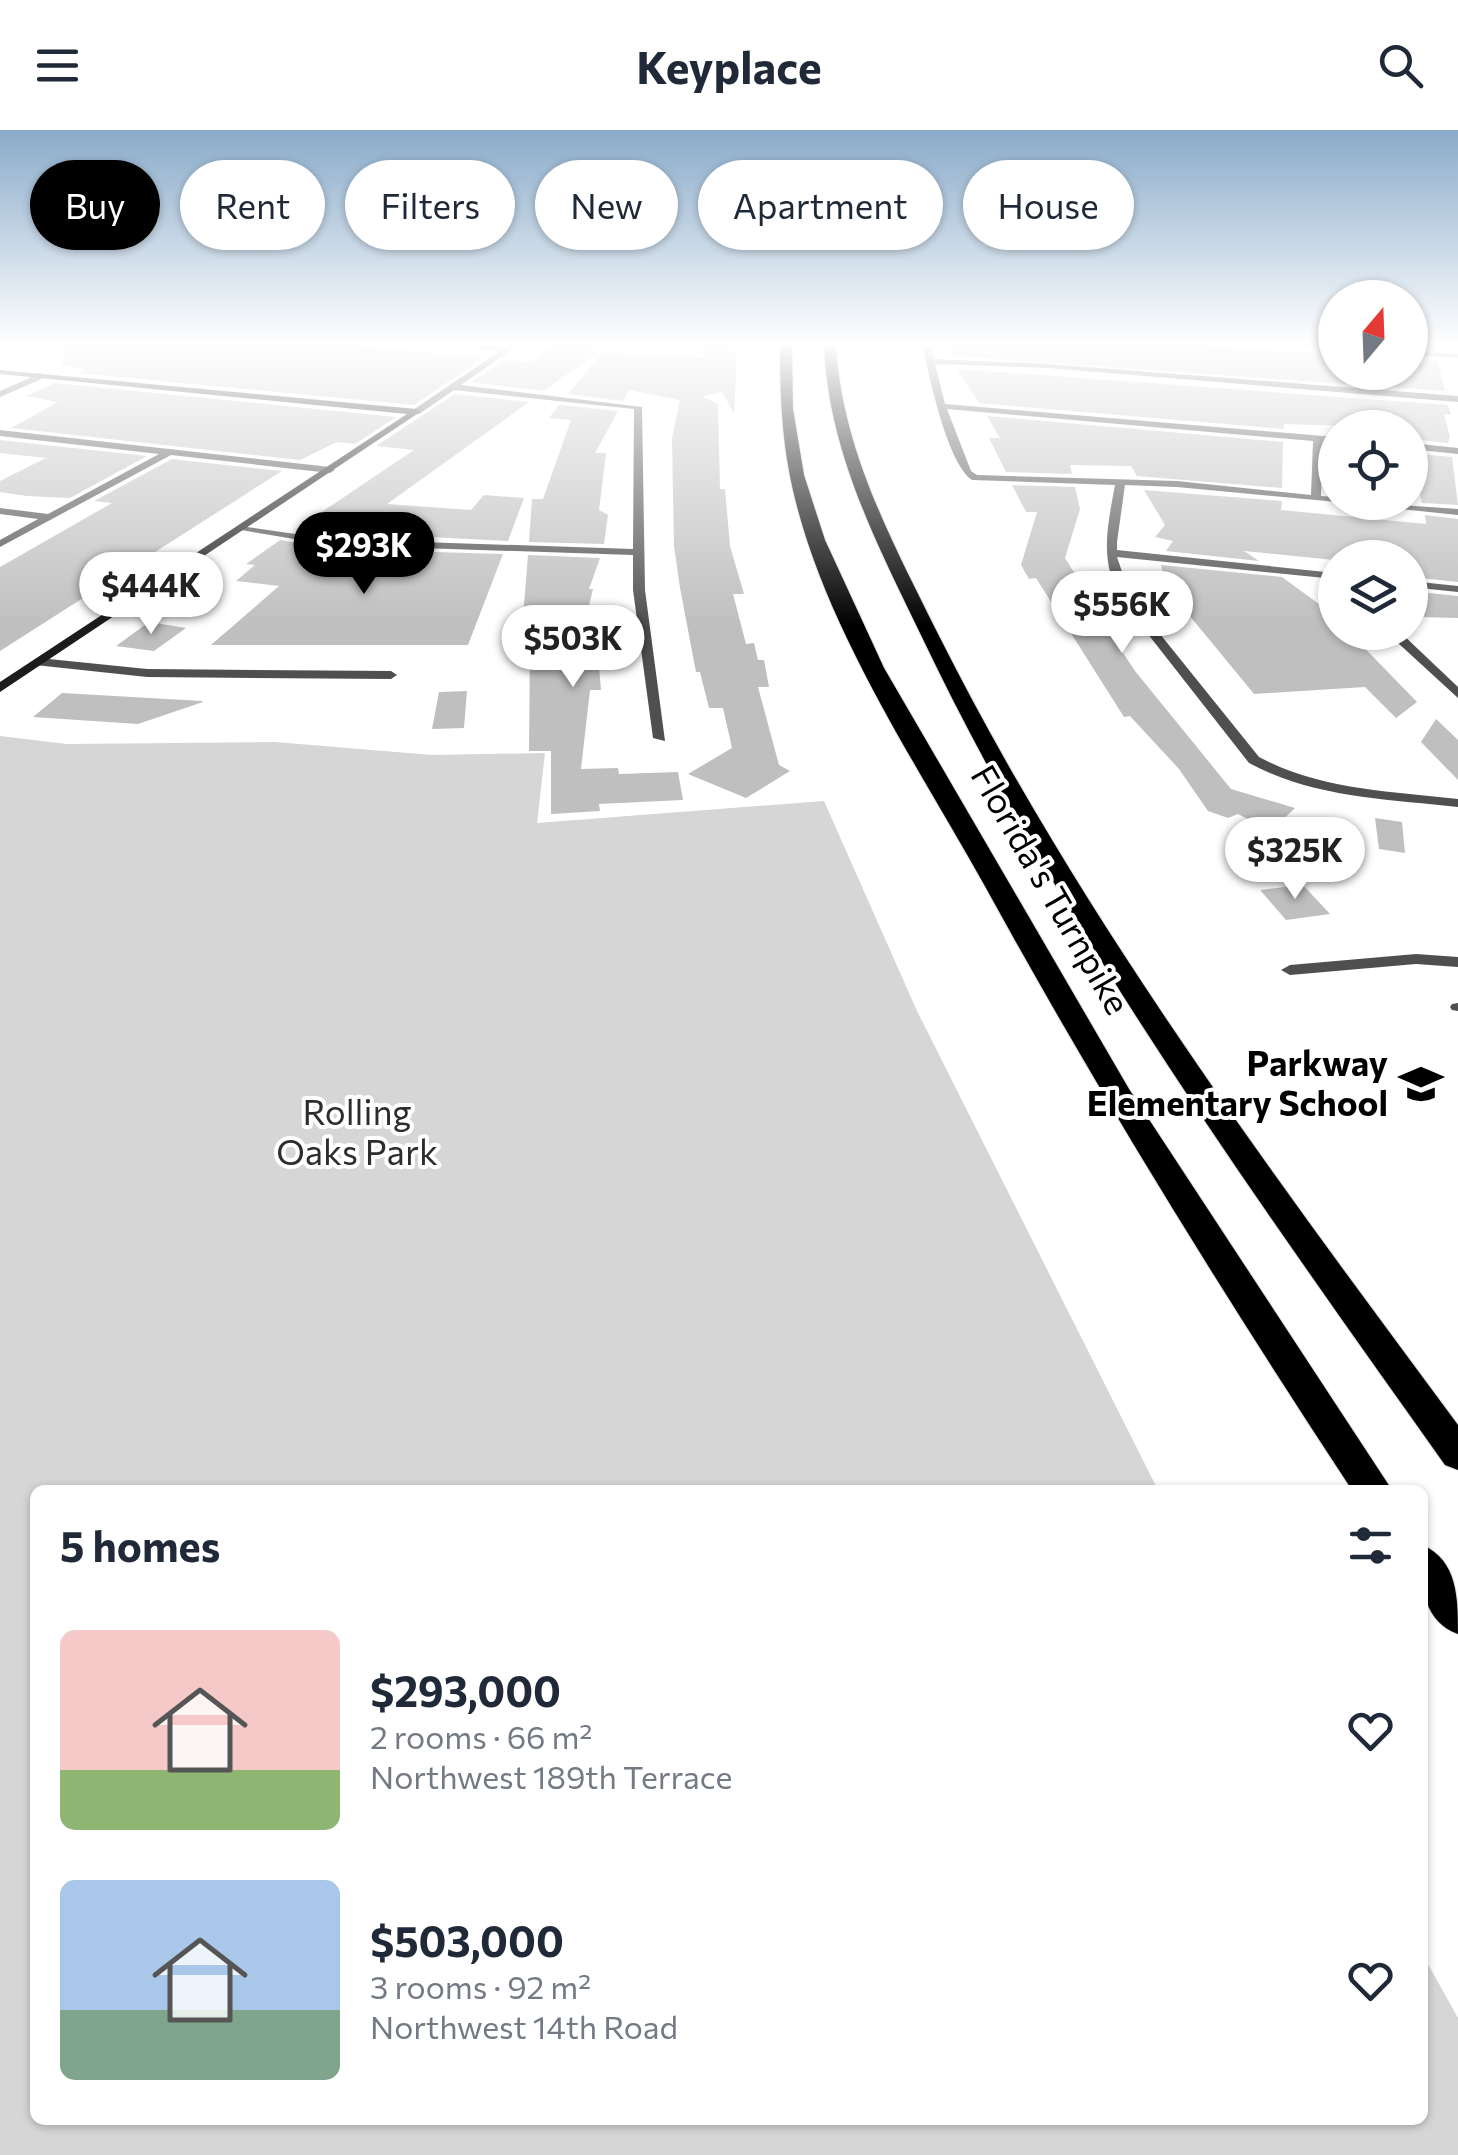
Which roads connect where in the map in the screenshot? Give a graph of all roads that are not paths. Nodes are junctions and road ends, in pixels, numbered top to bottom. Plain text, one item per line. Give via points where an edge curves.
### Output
1 (40, 438) edge
2 (378, 438) edge
3 (638, 438) edge
4 (790, 438) edge
5 (846, 438) edge
6 (954, 438) edge
7 (1312, 438) edge
8 (1318, 438) joint
9 (1428, 448) edge
10 (1458, 450) edge
11 (169, 452) junction
12 (330, 470) junction
13 (1121, 481) junction
14 (1316, 498) joint
15 (1428, 509) edge
16 (0, 511) edge
17 (1458, 512) edge
18 (48, 517) junction
19 (240, 529) junction
20 (0, 544) edge
21 (638, 552) junction
22 (1109, 553) junction
23 (1318, 574) edge
24 (1428, 586) edge
25 (1458, 590) edge
26 (1413, 650) edge
27 (39, 662) junction
28 (391, 675) dead end
29 (1451, 683) edge
30 (0, 688) edge
31 (1458, 694) edge
32 (660, 738) dead end
33 (1458, 803) edge
34 (1458, 962) edge
35 (1290, 970) dead end
36 (1458, 1454) edge
37 (1370, 1485) edge
38 (1428, 1572) edge
39 (1458, 1615) edge

1 - 11 street
2 - 12 street
3 - 21 street
4 - 37 highway, Florida's Turnpike via 832,577 864,644 1078,1027
5 - 36 highway, Florida's Turnpike via 894,560 964,705 1042,842 1182,1065
6 - 13 street via 975,478
7 - 8 street
8 - 14 street
9 - 10 street
11 - 12 street
11 - 18 street
12 - 19 street
13 - 14 street
13 - 22 street
15 - 17 street
16 - 18 street
18 - 20 street
19 - 21 street via 330,542
19 - 27 street
21 - 32 street
22 - 23 street
22 - 33 street via 1111,573 1126,599 1254,760 1312,783
24 - 25 street
26 - 29 street
27 - 28 street via 147,672
27 - 30 street
29 - 31 street
34 - 35 street
38 - 39 highway

